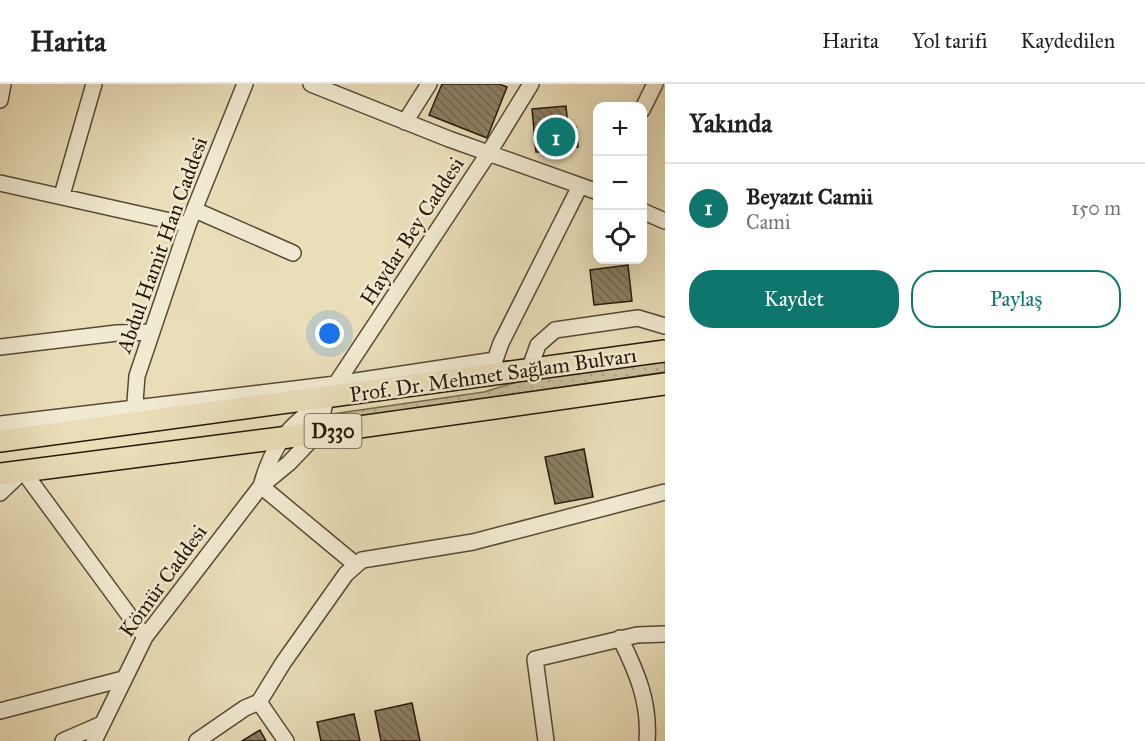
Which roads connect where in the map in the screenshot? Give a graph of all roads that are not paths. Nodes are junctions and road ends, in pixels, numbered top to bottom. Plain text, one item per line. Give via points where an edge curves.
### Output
1 (94, 84) edge
2 (244, 84) edge
3 (311, 84) edge
4 (429, 84) edge
5 (531, 84) edge
6 (655, 84) edge
7 (328, 87) edge
8 (646, 102) edge
9 (405, 122) junction
10 (488, 154) junction
11 (0, 183) edge
12 (579, 186) junction
13 (593, 191) edge
14 (62, 195) junction
15 (195, 210) junction
16 (647, 213) edge
17 (665, 221) edge
18 (188, 225) junction
19 (293, 254) dead end
20 (665, 326) edge
21 (152, 332) junction
22 (0, 347) edge
23 (665, 351) edge
24 (495, 368) junction
25 (529, 370) junction
26 (665, 384) edge
27 (331, 391) junction
28 (134, 416) junction
29 (0, 424) edge
30 (315, 433) junction
31 (281, 438) junction
32 (0, 441) edge
33 (23, 471) junction
34 (0, 474) edge
35 (261, 486) junction
36 (665, 492) edge
37 (0, 493) edge
38 (355, 564) junction
39 (665, 634) edge
40 (145, 637) junction
41 (620, 638) junction
42 (123, 680) junction
43 (259, 702) junction
44 (0, 711) edge
45 (102, 724) junction
46 (63, 741) edge
47 (94, 741) edge
48 (197, 741) edge
49 (286, 741) edge
50 (546, 741) edge
51 (647, 741) edge

1 - 14 street
2 - 15 street, Abdul Hamit Han Caddesi
3 - 7 street
4 - 9 street
5 - 10 street, Haydar Bey Caddesi
6 - 8 street
7 - 9 street
9 - 10 street
10 - 12 street
10 - 27 street, Haydar Bey Caddesi
11 - 14 street
12 - 13 street
12 - 24 street
14 - 18 street
15 - 18 street, Abdul Hamit Han Caddesi
15 - 19 street
16 - 17 street
18 - 21 street, Abdul Hamit Han Caddesi
20 - 25 street via 638,318 555,330 538,345
21 - 22 street
21 - 28 street, Abdul Hamit Han Caddesi via 136,376
23 - 25 highway, Prof. Dr. Mehmet Sağlam Bulvarı / D330
24 - 25 highway, Prof. Dr. Mehmet Sağlam Bulvarı / D330
24 - 27 highway, Prof. Dr. Mehmet Sağlam Bulvarı / D330
26 - 30 highway, Prof. Dr. Mehmet Sağlam Bulvarı / D330
27 - 28 highway, Prof. Dr. Mehmet Sağlam Bulvarı / D330
27 - 30 street
27 - 31 street
28 - 29 street
28 - 32 highway, Prof. Dr. Mehmet Sağlam Bulvarı / D330
30 - 31 highway, Prof. Dr. Mehmet Sağlam Bulvarı / D330
30 - 35 street via 289,463
31 - 33 highway, Prof. Dr. Mehmet Sağlam Bulvarı / D330
31 - 35 street
33 - 34 highway, Prof. Dr. Mehmet Sağlam Bulvarı / D330
33 - 37 street
33 - 40 street
35 - 38 street
35 - 40 street, Kömür Caddesi
36 - 38 street via 512,532
38 - 43 street
39 - 41 street
40 - 42 street, Kömür Caddesi
41 - 50 street via 535,659
41 - 51 street via 647,705
42 - 44 street
42 - 45 street, Kömür Caddesi
43 - 48 street
43 - 49 street
45 - 46 street
45 - 47 street, Kömür Caddesi

